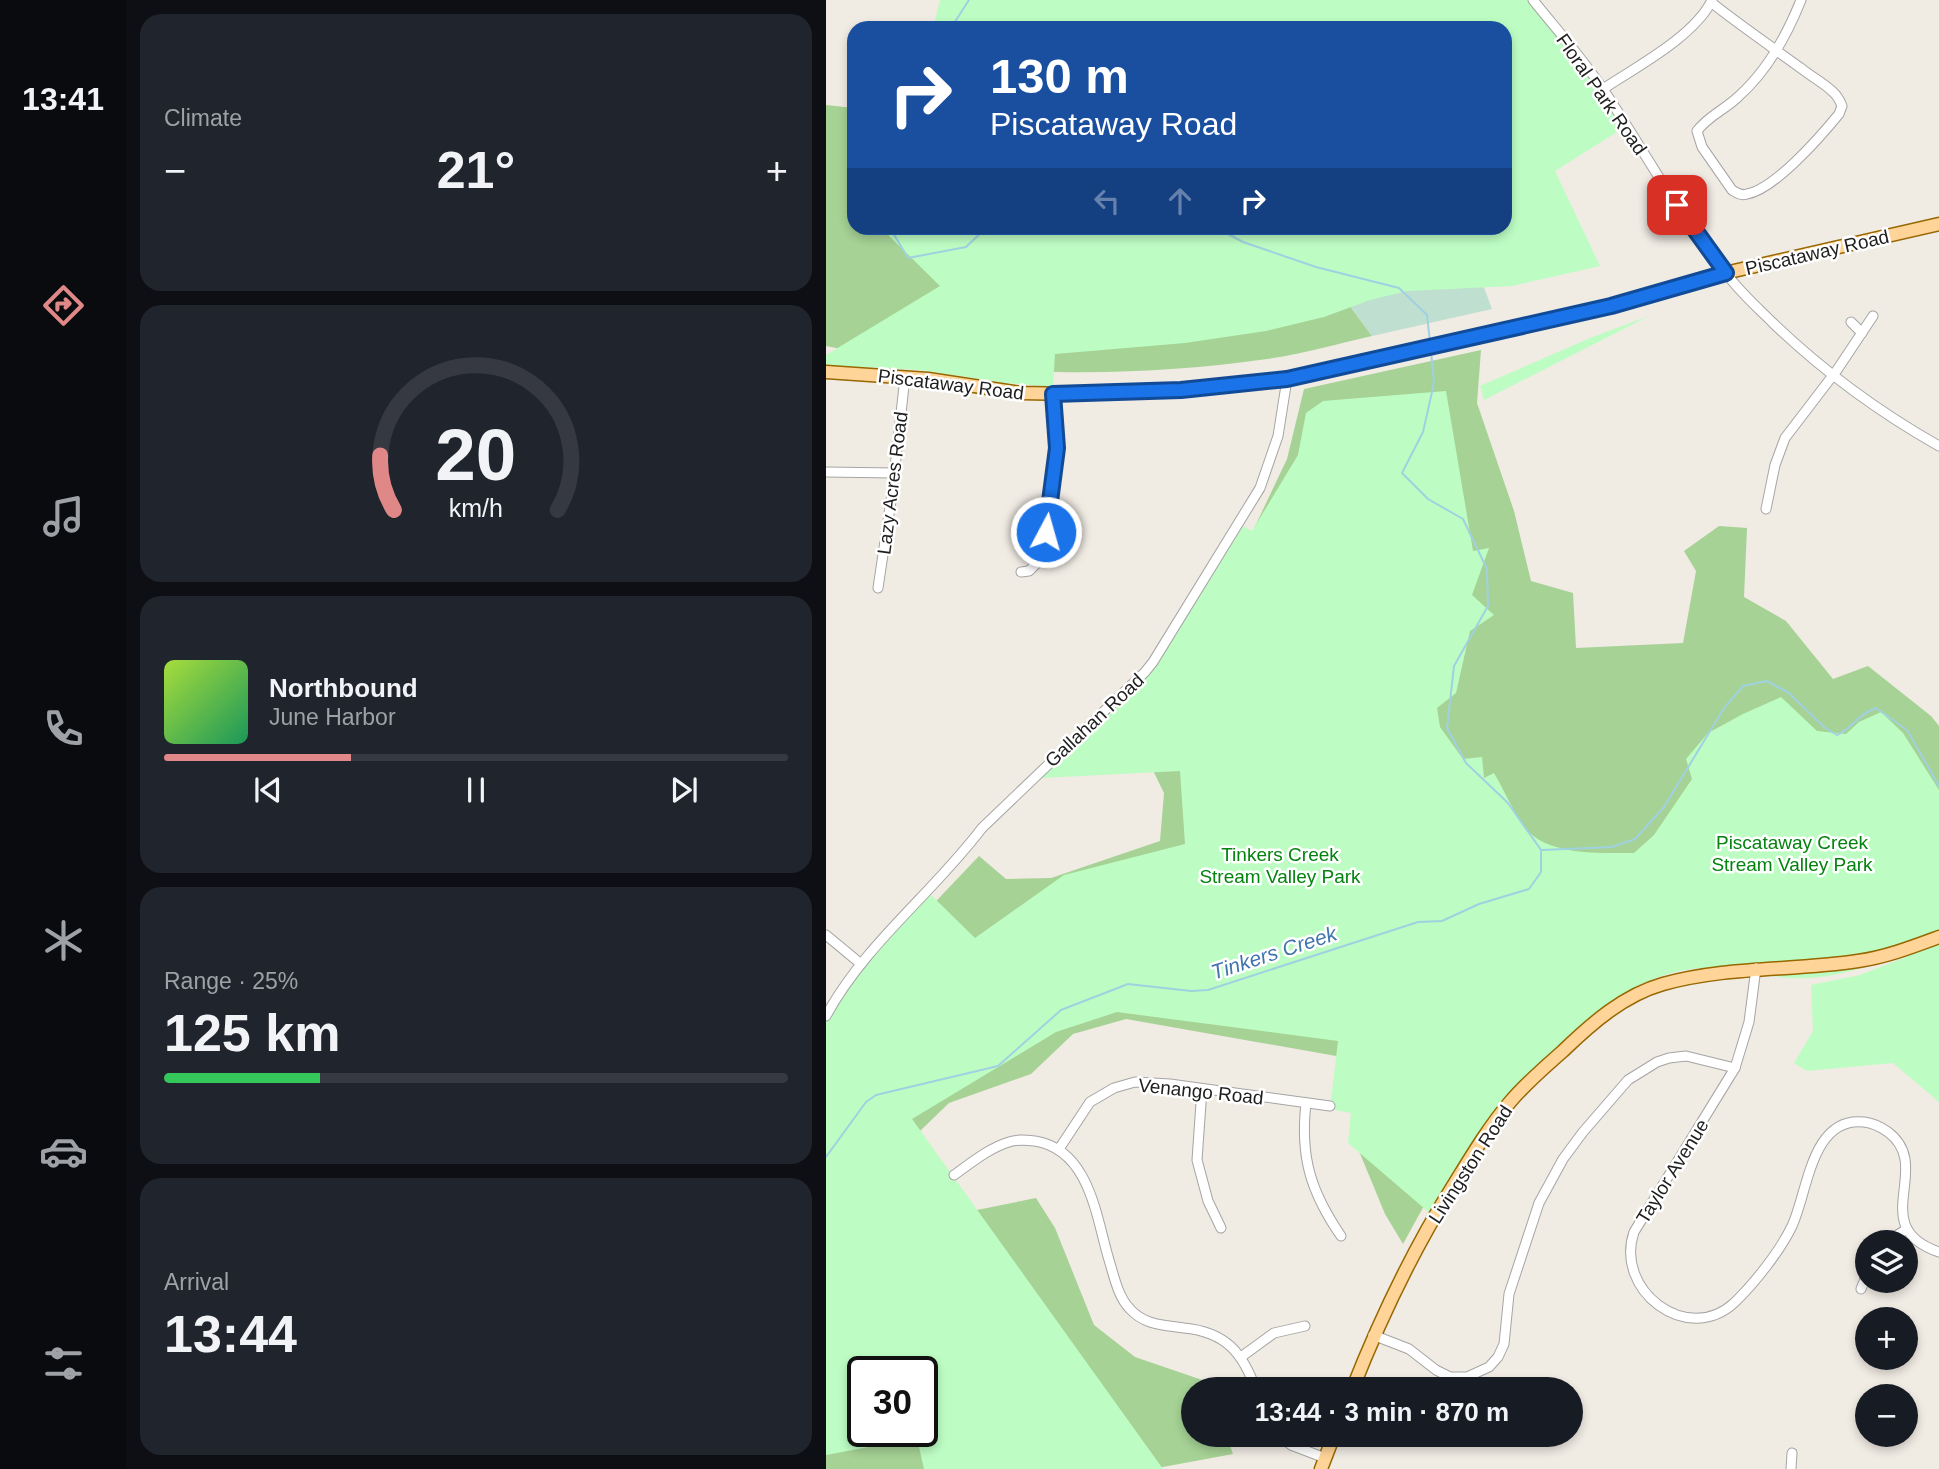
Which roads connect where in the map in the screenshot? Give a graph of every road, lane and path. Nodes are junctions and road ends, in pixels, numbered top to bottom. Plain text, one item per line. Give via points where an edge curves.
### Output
1 (1533, 0) edge
2 (1801, 0) edge
3 (1712, 1) edge
4 (1776, 50) junction
5 (1603, 89) junction
6 (1939, 223) edge
7 (1726, 273) junction
8 (1873, 317) dead end
9 (1851, 322) dead end
10 (1862, 333) junction
11 (826, 372) edge
12 (1832, 374) junction
13 (905, 377) junction
14 (1287, 379) junction
15 (1053, 394) junction
16 (1939, 446) edge
17 (826, 471) edge
18 (895, 473) junction
19 (1766, 509) dead end
20 (1021, 572) dead end
21 (878, 588) dead end
22 (826, 936) edge
23 (1939, 937) edge
24 (861, 964) junction
25 (1756, 968) junction
26 (826, 1016) edge
27 (1735, 1068) junction
28 (1202, 1089) junction
29 (1306, 1103) junction
30 (1330, 1106) dead end
31 (1059, 1149) junction
32 (954, 1175) dead end
33 (1221, 1228) dead end
34 (1907, 1229) joint
35 (1340, 1236) dead end
36 (1939, 1252) edge
37 (1305, 1326) dead end
38 (1373, 1335) junction
39 (1241, 1357) junction
40 (1251, 1377) edge
41 (1357, 1377) edge
42 (1295, 1447) edge
43 (1791, 1453) dead end
44 (1323, 1463) edge
45 (1791, 1469) edge

1 - 5 street, Floral Park Road
2 - 4 street
3 - 4 street
3 - 5 street via 1670,45
4 - 4 street via 1752,83 1697,131 1702,147 1739,194 1757,191 1782,173 1819,139 1842,106 1835,93
5 - 7 street, Floral Park Road
6 - 7 main road, Piscataway Road
7 - 12 street, Floral Park Road via 1790,339
7 - 14 main road, Piscataway Road via 1611,306
8 - 10 street
9 - 10 street
10 - 12 street
11 - 13 main road, Piscataway Road
12 - 16 street, Floral Park Road
12 - 19 street via 1783,443
13 - 15 main road, Piscataway Road
13 - 18 street, Lazy Acres Road
14 - 15 main road, Piscataway Road via 1181,390
14 - 24 street, Gallahan Road via 1276,444 1260,488 1153,662 982,828
15 - 20 street via 1057,448 1046,532 1037,563
17 - 18 street
18 - 21 street, Lazy Acres Road
22 - 24 street
23 - 25 main road, Livingston Road via 1890,955 1856,961
24 - 26 street, Gallahan Road
25 - 27 street, Taylor Avenue via 1749,1022
25 - 38 main road, Livingston Road via 1664,984 1636,995 1591,1026 1533,1079 1470,1157 1431,1220
27 - 34 street, Taylor Avenue via 1634,1232 1631,1263 1652,1300 1676,1314 1696,1317 1715,1314 1736,1301 1786,1237 1826,1137 1851,1123 1880,1127 1902,1150 1906,1175 1902,1210
27 - 38 street via 1686,1056 1657,1062 1628,1080 1583,1132 1539,1203 1509,1294 1504,1343 1489,1367 1467,1377 1450,1377 1409,1349
28 - 29 street, Venango Road
28 - 31 street, Venango Road via 1142,1081 1114,1088 1090,1102
28 - 33 street via 1197,1160
29 - 30 street, Venango Road
29 - 35 street via 1306,1163
31 - 32 street via 1042,1142 1010,1141
31 - 39 street via 1077,1166 1085,1182 1114,1276 1130,1310 1143,1320 1216,1337
34 - 36 street via 1915,1241
37 - 39 street via 1274,1333
38 - 41 main road, Livingston Road
39 - 40 street
42 - 44 street
43 - 45 street

